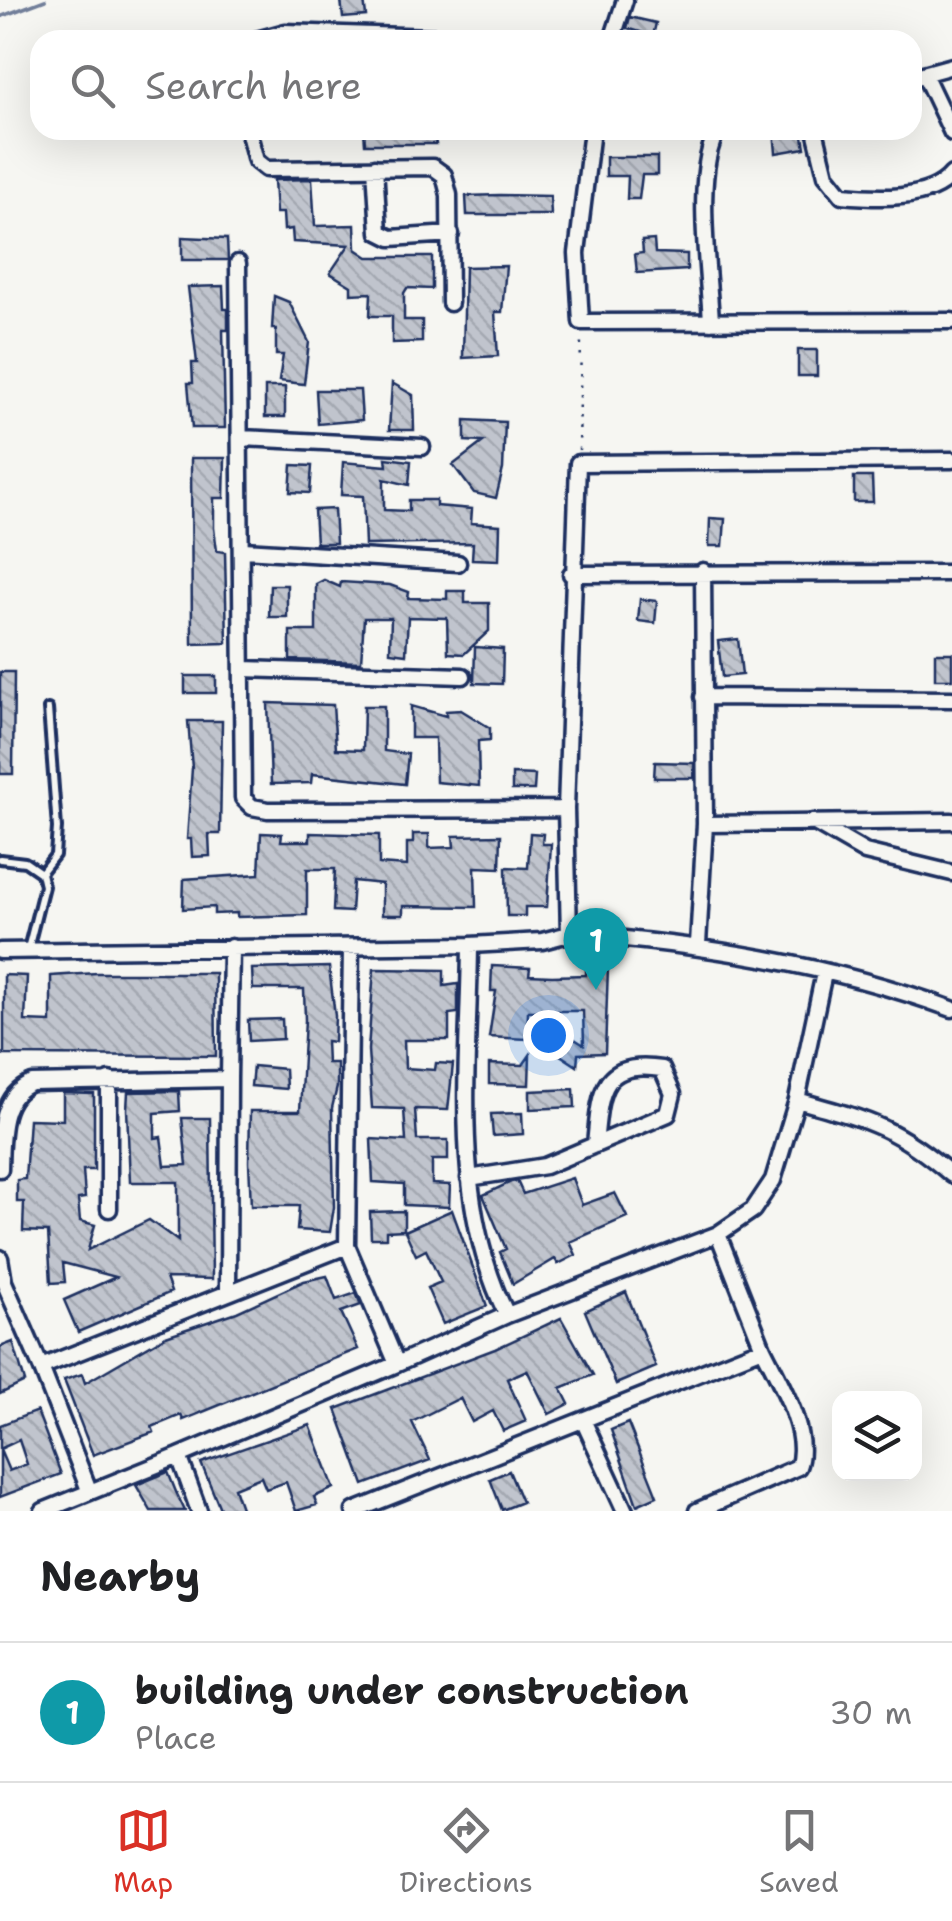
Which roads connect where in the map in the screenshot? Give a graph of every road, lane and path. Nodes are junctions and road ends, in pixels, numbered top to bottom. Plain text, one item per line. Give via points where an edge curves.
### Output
1 (624, 0) edge
2 (615, 30) edge
3 (952, 66) edge
4 (922, 74) edge
5 (922, 82) edge
6 (952, 133) edge
7 (251, 140) edge
8 (591, 140) edge
9 (713, 140) edge
10 (817, 140) edge
11 (375, 168) junction
12 (952, 174) edge
13 (450, 234) junction
14 (238, 263) dead end
15 (450, 303) dead end
16 (581, 322) junction
17 (710, 322) junction
18 (952, 322) edge
19 (241, 438) junction
20 (422, 446) dead end
21 (952, 460) edge
22 (578, 463) junction
23 (244, 550) junction
24 (458, 563) dead end
25 (703, 571) junction
26 (952, 573) edge
27 (571, 574) junction
28 (244, 669) junction
29 (463, 676) dead end
30 (703, 697) junction
31 (952, 699) edge
32 (48, 709) dead end
33 (566, 808) junction
34 (808, 820) junction
35 (952, 821) edge
36 (705, 824) junction
37 (0, 859) edge
38 (42, 873) junction
39 (952, 873) edge
40 (569, 934) junction
41 (698, 944) junction
42 (470, 946) junction
43 (231, 947) junction
44 (351, 948) junction
45 (28, 950) junction
46 (0, 951) edge
47 (824, 973) junction
48 (952, 1009) edge
49 (228, 1079) junction
50 (109, 1080) junction
51 (796, 1100) junction
52 (595, 1145) junction
53 (0, 1169) edge
54 (952, 1175) edge
55 (469, 1178) junction
56 (109, 1208) dead end
57 (718, 1234) junction
58 (347, 1246) junction
59 (0, 1258) edge
60 (228, 1290) junction
61 (507, 1315) junction
62 (763, 1348) junction
63 (397, 1364) junction
64 (42, 1367) junction
65 (583, 1420) junction
66 (179, 1456) junction
67 (89, 1490) junction
68 (44, 1511) edge
69 (199, 1511) edge
70 (354, 1511) edge
71 (625, 1511) edge
72 (697, 1511) edge

1 - 2 street
3 - 4 street
5 - 6 street
7 - 11 street via 266,168
8 - 16 street via 577,252
9 - 17 street via 707,168
10 - 12 street via 826,175 842,196 911,194 942,186
11 - 13 street via 433,166 444,174
11 - 13 street via 379,232 391,238
13 - 15 street
14 - 19 street
16 - 17 street
16 - 22 path
17 - 18 street
19 - 20 street
19 - 23 street
21 - 22 street
22 - 27 street
23 - 24 street
23 - 28 street
25 - 26 street
25 - 27 street
25 - 30 street
27 - 33 street
28 - 29 street
28 - 33 street via 244,798 252,807
30 - 31 street
30 - 36 street
32 - 38 lane via 56,842
33 - 40 street
34 - 35 street
34 - 36 street
34 - 39 street via 865,852
36 - 41 street
37 - 38 lane via 25,862
38 - 45 lane
40 - 41 street
40 - 42 street
41 - 47 street
42 - 44 street
42 - 55 street
43 - 44 street
43 - 45 street
43 - 49 street
44 - 58 street
45 - 46 street
47 - 48 street
47 - 51 street
49 - 50 street
49 - 60 street
50 - 53 street via 18,1088 2,1117
50 - 56 street
51 - 54 street via 882,1124
51 - 57 street via 773,1180 753,1210
52 - 52 street via 668,1114 673,1094 662,1069 615,1072 600,1092
52 - 55 street via 545,1166
55 - 61 street via 488,1277
57 - 61 street
57 - 62 street
58 - 60 street
58 - 63 street
59 - 64 street
60 - 64 street
61 - 63 street
62 - 65 street
62 - 72 street via 803,1453 798,1466
63 - 66 street
64 - 67 street
65 - 70 street
65 - 71 street
66 - 67 street
66 - 69 street
67 - 68 street

